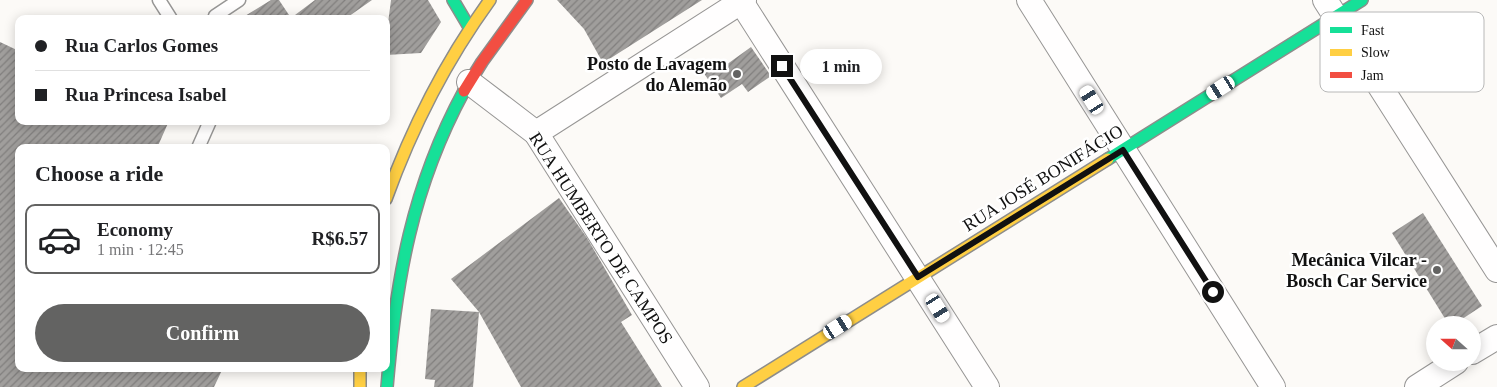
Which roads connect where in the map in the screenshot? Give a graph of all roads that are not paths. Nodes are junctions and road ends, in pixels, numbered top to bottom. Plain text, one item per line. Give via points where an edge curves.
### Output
1 (159, 0) edge
2 (239, 0) edge
3 (453, 0) edge
4 (490, 0) edge
5 (527, 0) edge
6 (1029, 0) edge
7 (1362, 0) edge
8 (741, 1) edge
9 (1331, 8) edge
10 (168, 15) edge
11 (217, 15) edge
12 (1320, 16) edge
13 (469, 27) junction
14 (469, 82) junction
15 (1384, 92) edge
16 (208, 125) edge
17 (536, 133) junction
18 (200, 144) edge
19 (1123, 150) junction
20 (390, 188) edge
21 (1497, 270) edge
22 (918, 277) junction
23 (1497, 337) edge
24 (390, 347) edge
25 (1481, 347) edge
26 (1442, 371) edge
27 (360, 372) edge
28 (388, 372) edge
29 (360, 387) edge
30 (387, 387) edge
31 (697, 387) edge
32 (743, 387) edge
33 (988, 387) edge
34 (1273, 387) edge
35 (1417, 387) edge

1 - 10 lane
2 - 11 lane
3 - 13 street
4 - 13 street
5 - 14 street
6 - 19 street
7 - 9 street, RUA JOSÉ BONIFÁCIO
8 - 17 street
8 - 22 street
12 - 19 street, RUA JOSÉ BONIFÁCIO
13 - 20 street via 415,123
14 - 17 street, RUA HUMBERTO DE CAMPOS
14 - 24 street via 430,158 411,218 398,282
15 - 21 street
16 - 18 lane
17 - 31 street, RUA HUMBERTO DE CAMPOS
19 - 22 street, RUA JOSÉ BONIFÁCIO
19 - 34 street
22 - 32 street, RUA JOSÉ BONIFÁCIO
22 - 33 street
23 - 25 street
26 - 35 street
27 - 29 street
28 - 30 street

